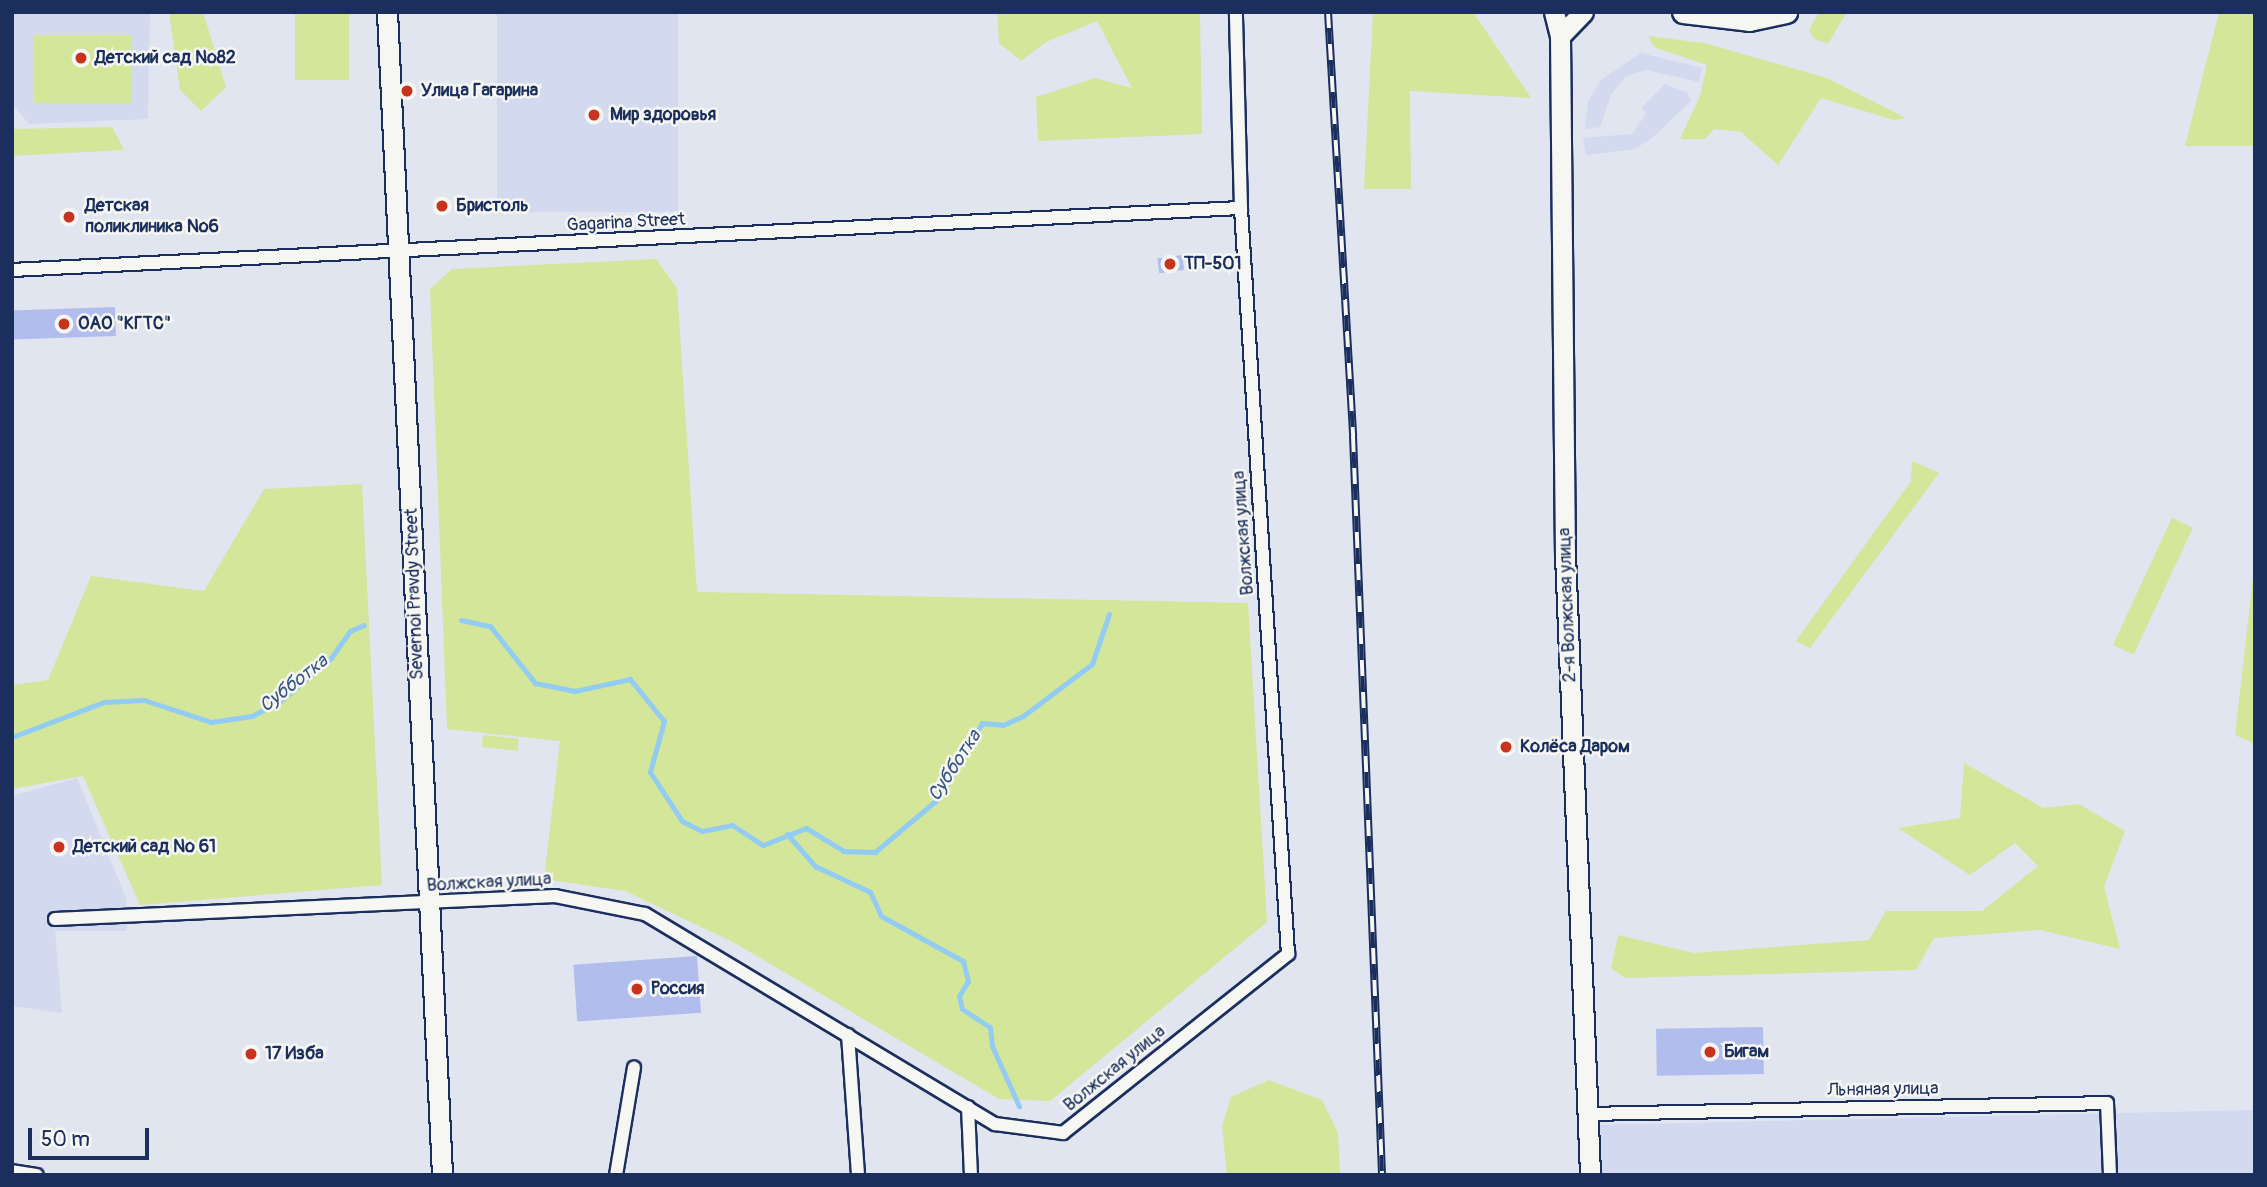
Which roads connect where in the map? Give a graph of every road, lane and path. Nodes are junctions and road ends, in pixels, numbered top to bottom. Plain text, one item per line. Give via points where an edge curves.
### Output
1 (387, 12) edge
2 (1236, 12) edge
3 (1554, 12) edge
4 (1583, 12) edge
5 (1683, 12) edge
6 (1786, 12) edge
7 (1743, 16) edge
8 (1560, 36) junction
9 (1241, 208) junction
10 (400, 252) junction
11 (12, 270) edge
12 (428, 904) junction
13 (55, 919) dead end
14 (849, 1035) junction
15 (634, 1068) dead end
16 (968, 1107) junction
17 (1588, 1114) junction
18 (12, 1171) edge
19 (37, 1175) edge
20 (442, 1175) edge
21 (616, 1175) edge
22 (858, 1175) edge
23 (971, 1175) edge
24 (1590, 1175) edge
25 (2110, 1175) edge

1 - 10 street, Severnoi Pravdy Street
2 - 9 street, Волжская улица
3 - 8 street, 2-я Волжская улица
4 - 8 street
5 - 7 main road via 1713,18
6 - 7 main road
8 - 17 street, 2-я Волжская улица via 1565,554
9 - 10 street, Gagarina Street
9 - 16 street, Волжская улица via 1288,954 1063,1133 995,1124
10 - 11 street, Gagarina Street
10 - 12 street, Severnoi Pravdy Street
12 - 13 street, Волжская улица
12 - 14 street, Волжская улица via 555,896 645,914
12 - 20 street, Severnoi Pravdy Street
14 - 16 street, Волжская улица
14 - 22 street
15 - 21 street
16 - 23 street
17 - 24 street, 2-я Волжская улица
17 - 25 street, Льняная улица via 2107,1103
18 - 19 street

